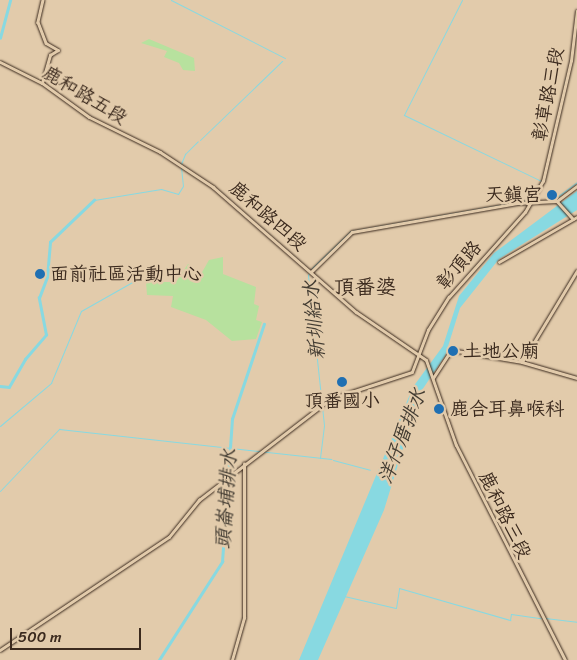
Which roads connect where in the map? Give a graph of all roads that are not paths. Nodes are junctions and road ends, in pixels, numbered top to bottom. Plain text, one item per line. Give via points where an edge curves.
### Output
1 (43, 0) edge
2 (577, 11) edge
3 (0, 62) edge
4 (42, 83) junction
5 (181, 167) joint
6 (543, 181) joint
7 (577, 186) edge
8 (533, 200) junction
9 (557, 201) junction
10 (577, 216) edge
11 (574, 219) junction
12 (499, 262) dead end
13 (577, 271) edge
14 (311, 272) junction
15 (420, 356) junction
16 (522, 362) junction
17 (428, 363) joint
18 (432, 378) junction
19 (577, 378) edge
20 (244, 463) junction
21 (0, 650) edge
22 (232, 660) edge
23 (565, 660) edge

1 - 4 street via 38,22 46,43 58,50 50,55
2 - 6 street, 彰草路三段 via 568,76
3 - 4 main road, 鹿和路五段
4 - 5 main road, 鹿和路五段 via 88,117 160,152
5 - 14 main road, 鹿和路四段 via 226,196
6 - 8 street, 彰頂路
7 - 9 street
8 - 9 street
8 - 14 street via 352,232
8 - 15 street, 彰頂路 via 449,297 428,330
9 - 11 street
10 - 11 street
11 - 12 street
13 - 16 street
14 - 15 main road, 鹿和路四段 via 356,312
15 - 17 main road, 鹿和路四段
15 - 20 street, 彰頂路 via 406,376 337,395
16 - 18 street via 457,351 448,355
16 - 19 street
17 - 18 main road, 鹿和路三段
18 - 23 main road, 鹿和路三段 via 464,463
20 - 21 street, 彰頂路 via 199,500 169,537
20 - 22 street via 244,618

